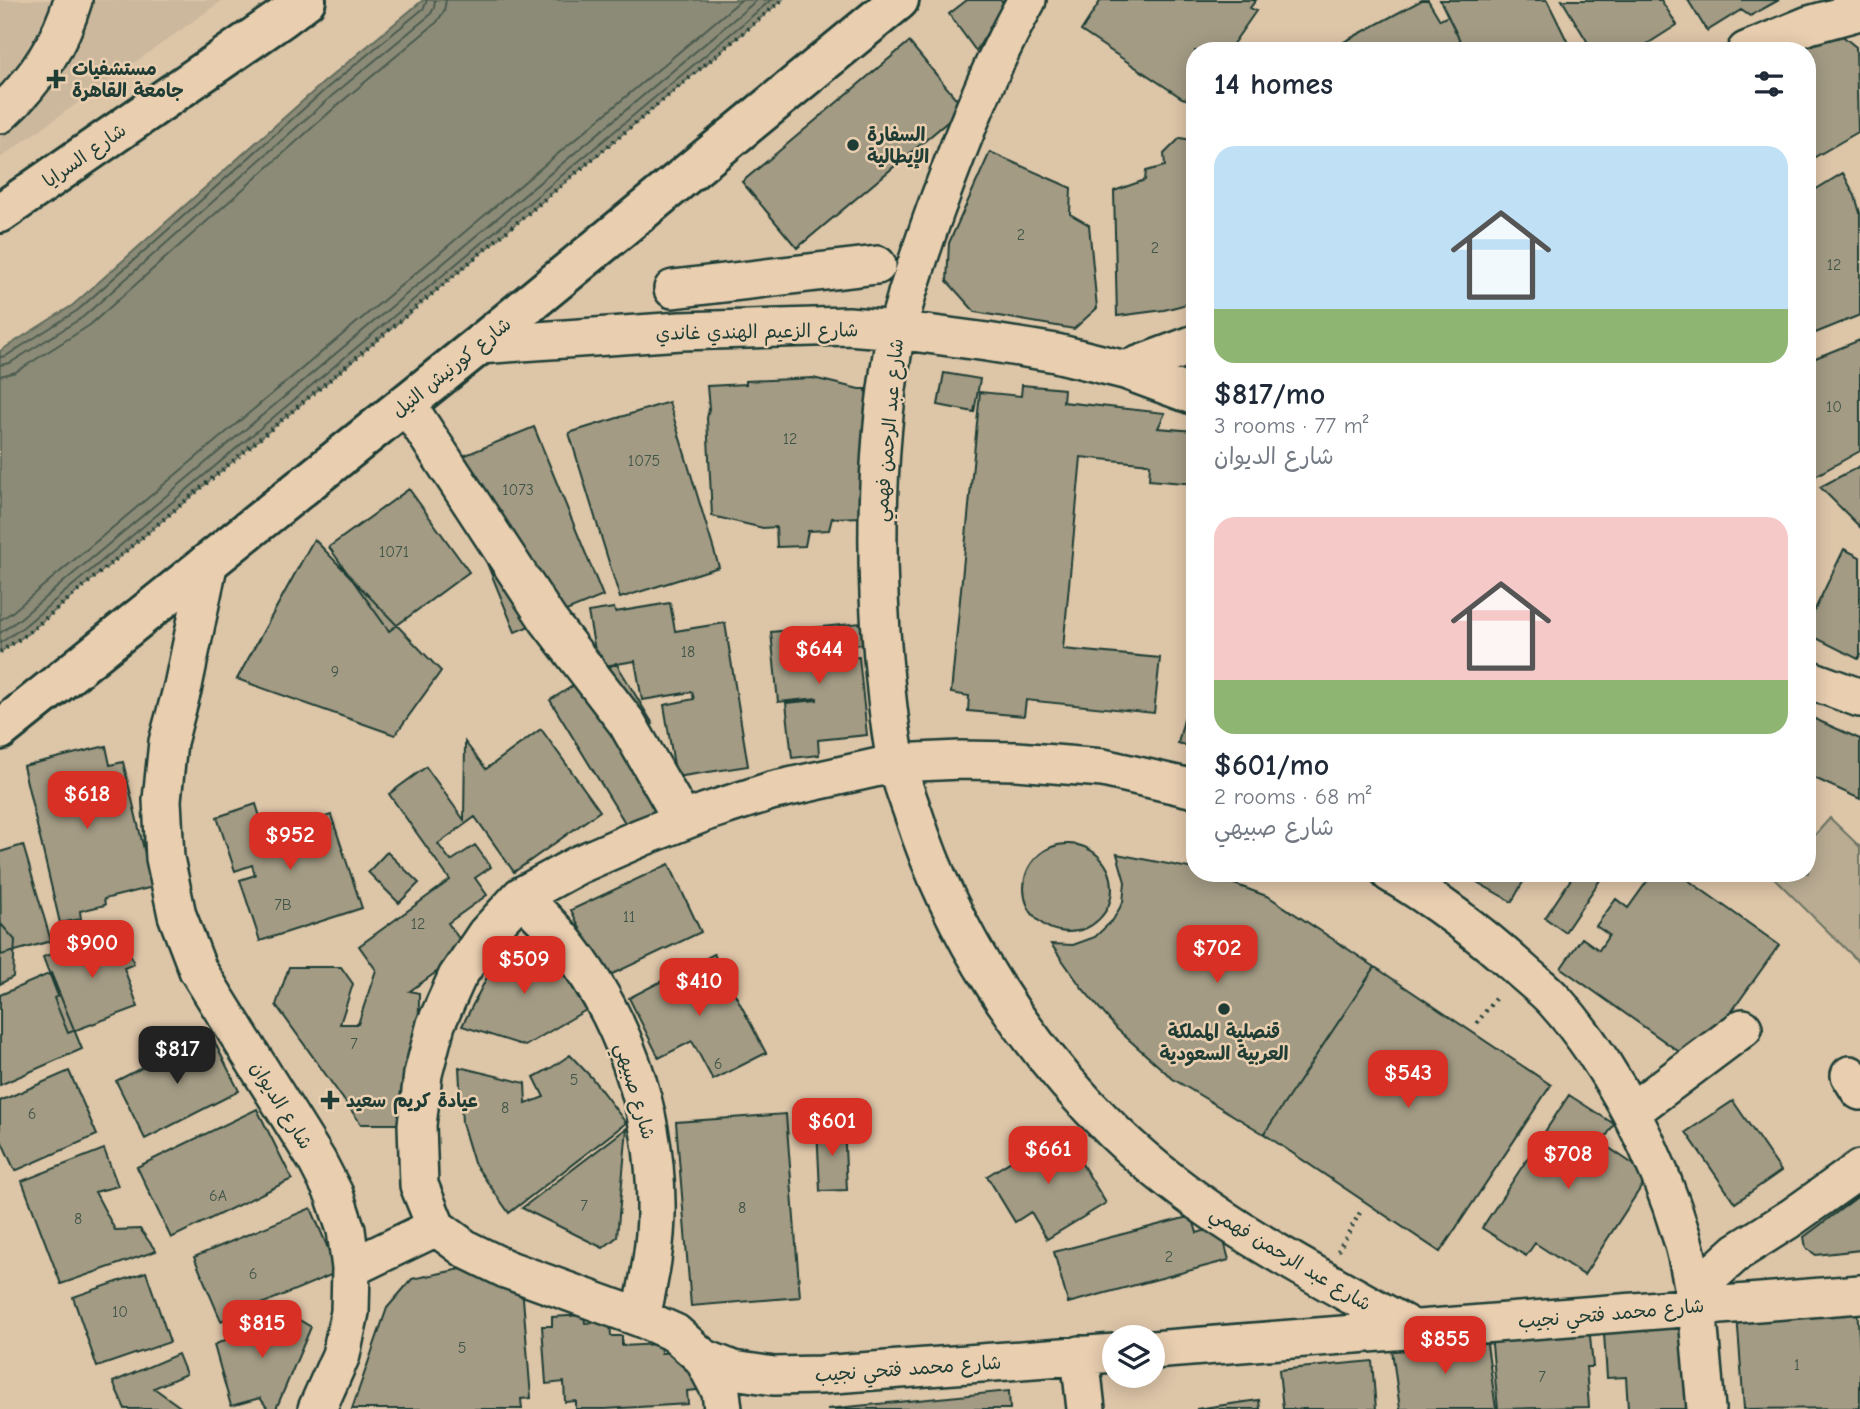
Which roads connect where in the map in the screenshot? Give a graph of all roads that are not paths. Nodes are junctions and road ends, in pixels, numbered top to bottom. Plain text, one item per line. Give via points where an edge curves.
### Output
1 (73, 0) edge
2 (306, 0) edge
3 (899, 0) edge
4 (1027, 0) edge
5 (1860, 11) edge
6 (1767, 42) edge
7 (0, 114) edge
8 (0, 213) edge
9 (877, 265) dead end
10 (838, 270) junction
11 (673, 289) dead end
12 (848, 326) junction
13 (897, 330) junction
14 (479, 345) junction
15 (1186, 347) edge
16 (1125, 370) junction
17 (1186, 393) edge
18 (406, 402) junction
19 (209, 561) junction
20 (1816, 682) edge
21 (1860, 698) edge
22 (0, 730) edge
23 (897, 762) junction
24 (1186, 787) edge
25 (683, 821) junction
26 (1406, 882) edge
27 (521, 896) junction
28 (1743, 1028) dead end
29 (1631, 1112) junction
30 (1860, 1168) edge
31 (436, 1227) junction
32 (351, 1268) junction
33 (1860, 1294) edge
34 (1697, 1306) junction
35 (641, 1318) junction
36 (1413, 1329) junction
37 (1165, 1349) edge
38 (1097, 1354) edge
39 (703, 1358) junction
40 (317, 1409) edge
41 (723, 1409) edge
42 (1086, 1409) edge
43 (1706, 1409) edge

1 - 7 street via 36,75
2 - 8 main road, شارع السرايا
3 - 14 main road, شارع كورنيش النيل
4 - 13 street, شارع عبد الرحمن فهمي via 951,167
5 - 6 street via 1810,24
9 - 10 street
10 - 11 street
10 - 12 street
12 - 13 street, شارع الزعيم الهندي غاندي
12 - 14 street, شارع الزعيم الهندي غاندي via 681,331
13 - 16 street, شارع الزعيم الهندي غاندي via 1056,353
13 - 23 street, شارع عبد الرحمن فهمي via 886,402 878,547 886,691
14 - 18 main road, شارع كورنيش النيل
15 - 16 street
16 - 17 street, شارع الزعيم الهندي غاندي
18 - 19 main road, شارع كورنيش النيل
18 - 25 street via 548,620 627,723
19 - 22 main road, شارع كورنيش النيل
19 - 32 street, شارع الديوان via 169,742 162,800 165,858 177,915 198,970 334,1194 346,1230
20 - 21 street
23 - 24 street via 1006,761 1103,768
23 - 25 street via 771,791
23 - 36 street, شارع عبد الرحمن فهمي via 923,845 960,925 1003,1000 1055,1070 1115,1133 1181,1191 1253,1240
25 - 27 street via 578,864
26 - 29 street via 1490,942 1554,1000
27 - 31 street via 486,934 457,977 436,1024 423,1074 416,1125 419,1185
27 - 35 street, شارع صبيهي via 561,937 594,985 621,1036 640,1090 652,1147 656,1204 652,1262
28 - 29 street
29 - 34 street via 1678,1226
30 - 34 street via 1737,1252 1706,1280
31 - 32 street
31 - 35 street via 467,1250 506,1269
32 - 40 street, شارع الديوان via 350,1312 341,1355
33 - 34 street, شارع محمد فتحي نجيب
34 - 36 street, شارع محمد فتحي نجيب
34 - 43 street
35 - 39 street via 675,1333
36 - 37 street, شارع محمد فتحي نجيب
38 - 39 street, شارع محمد فتحي نجيب via 820,1376 733,1370
38 - 42 street
39 - 41 street via 721,1392

